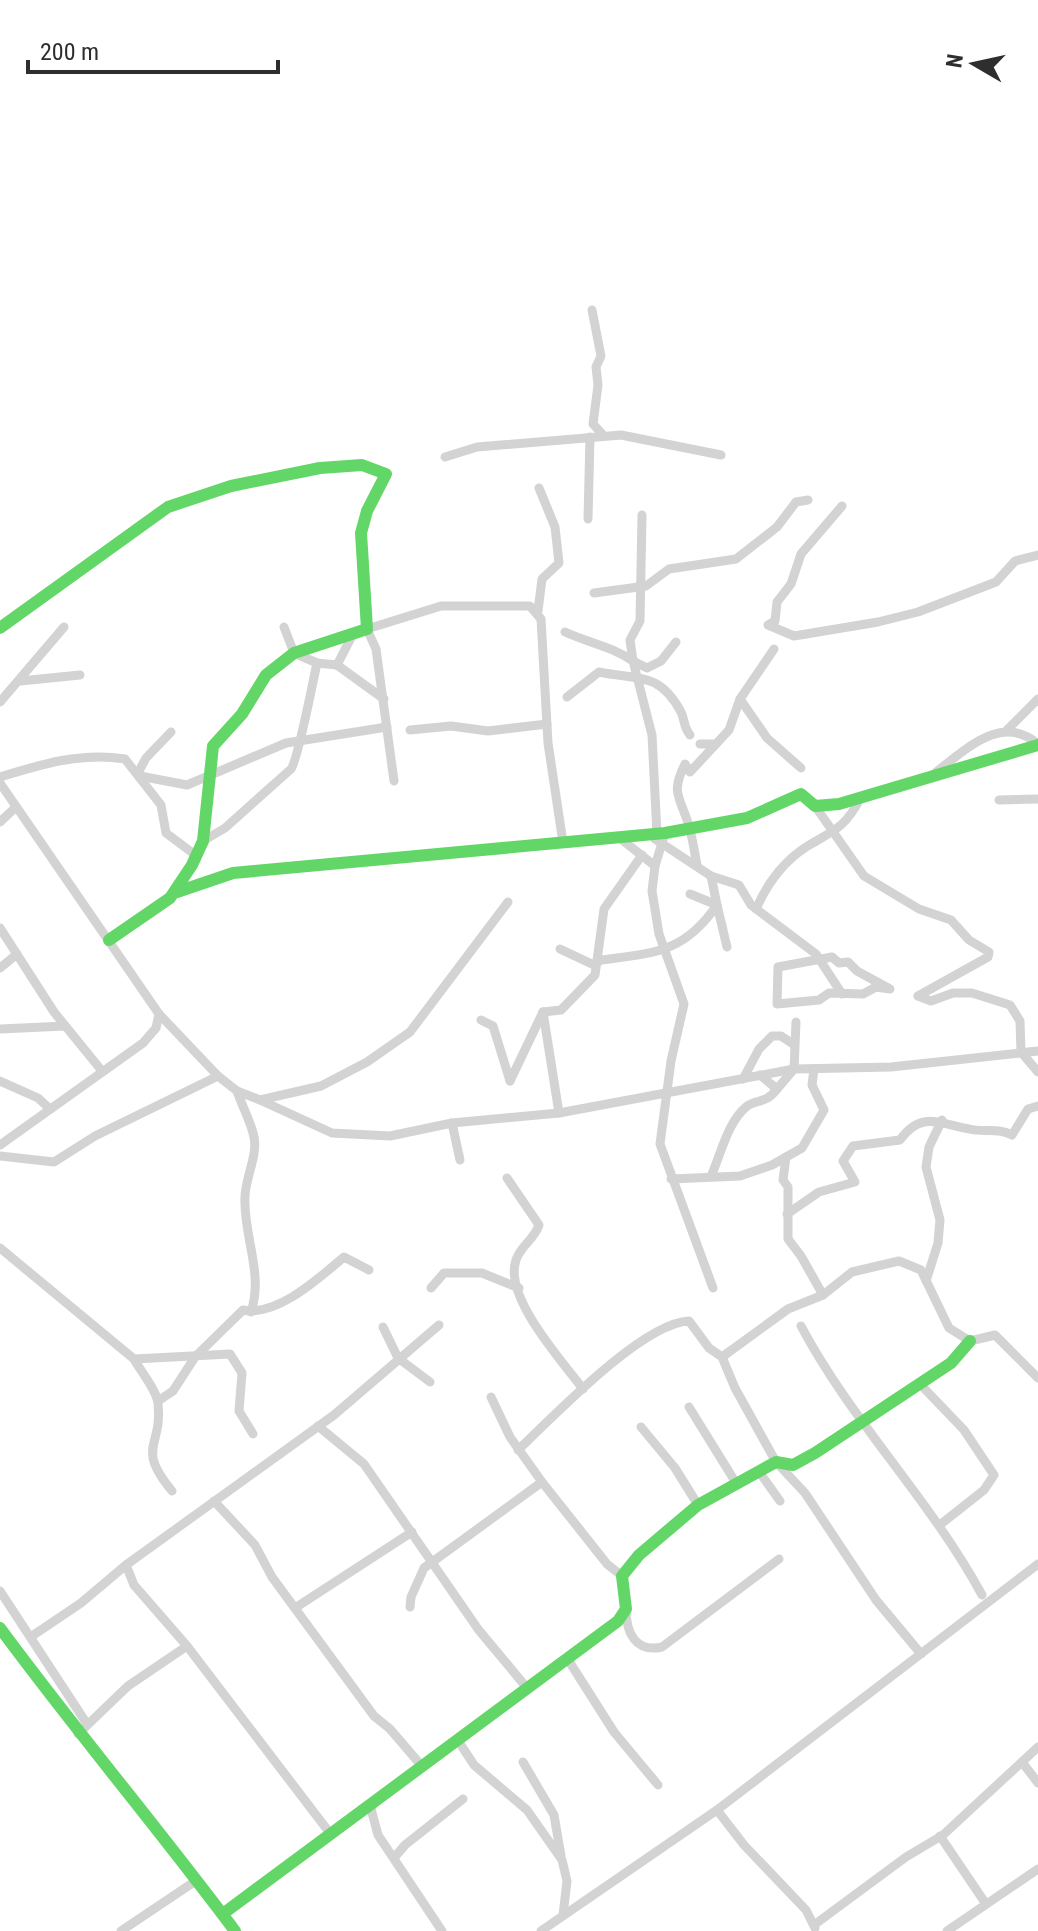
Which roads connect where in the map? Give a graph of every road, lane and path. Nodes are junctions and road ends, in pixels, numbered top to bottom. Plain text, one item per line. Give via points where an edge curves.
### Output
1 (592, 310) dead end
2 (604, 436) junction
3 (590, 437) junction
4 (721, 455) dead end
5 (445, 457) dead end
6 (539, 488) dead end
7 (808, 500) dead end
8 (842, 506) dead end
9 (642, 515) dead end
10 (588, 519) dead end
11 (1038, 555) edge
12 (638, 588) junction
13 (594, 593) dead end
14 (538, 611) junction
15 (64, 627) dead end
16 (284, 627) dead end
17 (0, 628) edge
18 (367, 629) junction
19 (565, 632) dead end
20 (353, 634) junction
21 (676, 642) dead end
22 (774, 649) dead end
23 (294, 653) junction
24 (633, 661) junction
25 (317, 663) junction
26 (337, 665) junction
27 (80, 675) dead end
28 (635, 675) junction
29 (20, 681) junction
30 (567, 697) dead end
31 (384, 699) junction
32 (740, 699) junction
33 (1038, 699) edge
34 (0, 702) edge
35 (547, 724) junction
36 (387, 727) junction
37 (410, 730) dead end
38 (1007, 730) junction
39 (171, 732) dead end
40 (690, 735) dead end
41 (298, 741) junction
42 (700, 744) dead end
43 (716, 744) junction
44 (1038, 744) edge
45 (801, 768) dead end
46 (936, 772) junction
47 (139, 774) junction
48 (209, 774) junction
49 (0, 777) edge
50 (394, 781) dead end
51 (0, 783) edge
52 (860, 799) junction
53 (1038, 799) edge
54 (999, 800) dead end
55 (815, 806) junction
56 (16, 807) junction
57 (0, 822) edge
58 (689, 828) junction
59 (836, 832) junction
60 (562, 836) dead end
61 (658, 836) junction
62 (621, 839) junction
63 (203, 841) junction
64 (642, 855) junction
65 (192, 865) junction
66 (697, 865) junction
67 (655, 866) junction
68 (711, 876) junction
69 (177, 892) junction
70 (690, 894) dead end
71 (508, 902) dead end
72 (717, 905) junction
73 (756, 909) junction
74 (0, 928) edge
75 (109, 940) junction
76 (0, 947) edge
77 (727, 947) dead end
78 (560, 949) dead end
79 (15, 952) junction
80 (664, 952) junction
81 (820, 958) junction
82 (594, 965) junction
83 (3, 967) edge
84 (0, 977) edge
85 (842, 994) junction
86 (543, 1012) junction
87 (159, 1014) junction
88 (481, 1020) dead end
89 (796, 1022) dead end
90 (65, 1026) junction
91 (0, 1029) edge
92 (793, 1044) junction
93 (1038, 1051) edge
94 (1021, 1052) junction
95 (794, 1069) junction
96 (814, 1069) junction
97 (102, 1071) junction
98 (1038, 1072) edge
99 (760, 1075) junction
100 (218, 1076) junction
101 (743, 1079) junction
102 (0, 1081) edge
103 (777, 1089) junction
104 (669, 1090) junction
105 (237, 1091) junction
106 (260, 1100) junction
107 (1038, 1106) edge
108 (50, 1109) junction
109 (559, 1113) junction
110 (942, 1120) junction
111 (452, 1123) junction
112 (0, 1145) edge
113 (0, 1156) edge
114 (786, 1157) junction
115 (460, 1160) dead end
116 (712, 1174) junction
117 (507, 1178) dead end
118 (671, 1179) junction
119 (787, 1214) junction
120 (0, 1248) edge
121 (369, 1270) dead end
122 (514, 1271) junction
123 (502, 1281) junction
124 (925, 1285) junction
125 (431, 1288) dead end
126 (519, 1288) junction
127 (713, 1288) dead end
128 (823, 1295) junction
129 (251, 1312) junction
130 (439, 1325) dead end
131 (801, 1326) dead end
132 (383, 1327) dead end
133 (970, 1341) junction
134 (195, 1357) junction
135 (722, 1357) junction
136 (398, 1358) junction
137 (134, 1359) junction
138 (1038, 1378) edge
139 (430, 1382) dead end
140 (919, 1383) junction
141 (583, 1389) junction
142 (491, 1397) dead end
143 (158, 1401) junction
144 (689, 1407) dead end
145 (862, 1420) junction
146 (318, 1426) junction
147 (641, 1427) dead end
148 (253, 1434) dead end
149 (518, 1450) junction
150 (776, 1462) junction
151 (760, 1473) junction
152 (542, 1482) junction
153 (736, 1483) junction
154 (172, 1491) dead end
155 (214, 1501) junction
156 (780, 1501) dead end
157 (698, 1505) junction
158 (941, 1524) junction
159 (412, 1532) junction
160 (779, 1559) dead end
161 (433, 1563) junction
162 (1038, 1564) edge
163 (126, 1565) junction
164 (622, 1576) junction
165 (0, 1591) edge
166 (982, 1595) dead end
167 (410, 1607) dead end
168 (295, 1608) junction
169 (626, 1609) junction
170 (0, 1628) edge
171 (32, 1636) junction
172 (187, 1646) junction
173 (921, 1654) junction
174 (567, 1658) junction
175 (527, 1688) junction
176 (87, 1724) junction
177 (78, 1734) junction
178 (457, 1739) junction
179 (1038, 1747) edge
180 (523, 1762) dead end
181 (1022, 1762) junction
182 (420, 1764) junction
183 (1038, 1783) edge
184 (658, 1785) dead end
185 (378, 1795) junction
186 (463, 1799) dead end
187 (717, 1810) junction
188 (329, 1832) junction
189 (940, 1836) junction
190 (394, 1858) junction
191 (562, 1860) junction
192 (1038, 1869) edge
193 (197, 1880) junction
194 (986, 1904) junction
195 (224, 1913) junction
196 (563, 1915) junction
197 (815, 1928) edge
198 (548, 1929) edge
199 (121, 1931) edge
200 (235, 1931) edge
201 (442, 1931) edge
202 (947, 1931) edge

1 - 2 street via 601,356 593,424
2 - 3 street
2 - 4 street via 650,438 686,451
3 - 5 street via 477,447
3 - 10 street
6 - 14 street via 555,527 559,563 542,579
7 - 12 street via 796,502 777,527 736,559 669,569
8 - 11 street via 801,554 791,584 777,602 775,621 768,625 794,636 918,612 996,582 1015,561
9 - 12 street
12 - 13 street
12 - 24 street via 640,621 630,640
14 - 18 street via 525,605 441,606
14 - 35 street
15 - 29 street
16 - 23 street
17 - 18 main road via 168,507 231,486 362,465 386,475 361,533
18 - 20 main road
18 - 31 street via 376,649
19 - 24 street via 612,647
20 - 23 main road
20 - 26 street
21 - 24 street via 661,661 647,668
22 - 32 street
23 - 25 street
23 - 48 main road via 266,675 242,714 215,742
24 - 28 street
25 - 26 street
25 - 41 street
26 - 31 street
27 - 29 street
28 - 30 street via 599,672
28 - 40 street via 657,683 683,715
28 - 61 street via 652,735
29 - 34 street
31 - 36 street
32 - 43 street via 729,730
32 - 45 street via 767,738
33 - 38 street
35 - 37 street via 488,731 451,726
35 - 60 street
36 - 41 street
36 - 50 street
38 - 44 street via 1024,733
38 - 46 street via 984,737
39 - 47 street via 146,758
41 - 48 street
41 - 63 street via 294,765 225,828
42 - 43 street
43 - 58 street via 691,771 685,764 682,771 678,802
44 - 46 main road
46 - 52 main road
47 - 48 street via 187,785
47 - 49 street via 125,759 104,756 57,759
47 - 65 street via 161,805 166,833 194,854
48 - 63 main road
51 - 56 street
52 - 55 main road
52 - 59 street
53 - 54 street
55 - 58 main road via 801,794 747,818
55 - 59 street
56 - 57 street
56 - 75 street
58 - 61 main road
58 - 66 street
59 - 73 street via 783,867 767,884
59 - 94 street via 864,876 919,909 951,920 989,952 918,998 931,1001 972,993 1010,1005 1020,1021
61 - 62 main road
61 - 66 street
61 - 67 street
62 - 64 street
62 - 69 main road via 233,873
63 - 65 main road
64 - 67 street
64 - 82 street via 604,909
65 - 69 main road
66 - 68 street
67 - 80 street via 654,903
68 - 72 street
68 - 73 street via 739,885
69 - 75 main road
70 - 72 street
71 - 106 street via 410,1032 321,1086
72 - 77 street
72 - 80 street via 705,922
73 - 81 street
74 - 79 street
75 - 87 street
76 - 79 street
78 - 82 street
79 - 83 street
79 - 90 street
80 - 82 street
80 - 104 street via 684,1004
81 - 85 street
81 - 85 street via 848,962 890,989
81 - 85 street via 778,967 777,1004
82 - 86 street via 595,975 580,993 561,1010
83 - 84 street
86 - 88 street via 510,1081 493,1026
86 - 109 street
87 - 97 street via 156,1028 143,1043
87 - 100 street
89 - 92 street
90 - 91 street
90 - 97 street
92 - 95 street
92 - 101 street via 772,1036
93 - 94 street
94 - 96 street via 891,1067
94 - 98 street
95 - 96 street
95 - 99 street
95 - 103 street
96 - 114 street via 812,1085 824,1110 802,1148
97 - 108 street
99 - 101 street
99 - 103 street
100 - 105 street
100 - 113 street via 54,1162
101 - 104 street
102 - 108 street
103 - 116 street via 768,1100 747,1105 733,1123
104 - 109 street
104 - 118 street via 660,1144
105 - 106 street
105 - 129 street via 255,1138 244,1220 257,1294
106 - 111 street via 347,1136 405,1135
107 - 110 street via 1028,1109 1012,1135
108 - 112 street
109 - 111 street
110 - 119 street via 908,1129 900,1140 853,1146 843,1161 855,1182 819,1192
110 - 124 street via 926,1167 940,1220
111 - 115 street
114 - 116 street via 740,1176
114 - 119 street
116 - 118 street
117 - 122 street via 539,1225 535,1237 523,1245
118 - 127 street
119 - 128 street via 788,1239
120 - 137 street
121 - 129 street via 344,1257 311,1284
122 - 123 street
122 - 126 street
123 - 125 street via 482,1273 444,1273
123 - 126 street
124 - 128 street via 921,1270 899,1261 852,1272
124 - 133 street via 949,1328
126 - 141 street via 542,1339
128 - 135 street via 788,1309
129 - 134 street via 243,1310
130 - 136 street
131 - 145 street via 828,1377
132 - 136 street
133 - 138 street via 995,1335
133 - 140 main road via 962,1354
134 - 137 street
134 - 143 street via 173,1391
134 - 148 street via 230,1354 242,1373 239,1411
135 - 141 street via 689,1321 679,1322 634,1347
135 - 150 street
136 - 139 street
136 - 146 street
137 - 143 street
140 - 145 main road
140 - 158 street via 964,1430 994,1475 984,1490
141 - 149 street
142 - 149 street
143 - 154 street via 154,1468
144 - 153 street
145 - 150 main road via 793,1465
145 - 158 street
146 - 155 street
146 - 159 street via 364,1464
147 - 157 street
149 - 152 street
150 - 151 main road
150 - 173 street via 805,1493 876,1600
151 - 153 main road
151 - 156 street
152 - 161 street
152 - 164 street
153 - 157 main road
155 - 163 street
155 - 168 street via 255,1545
157 - 164 main road
158 - 166 street
159 - 161 street
159 - 168 street
160 - 169 street via 662,1647 635,1641 626,1629
161 - 167 street via 424,1568
161 - 175 street
162 - 173 street
163 - 171 street
163 - 172 street via 134,1585
164 - 169 main road
165 - 171 street
168 - 182 street via 374,1716
169 - 174 main road via 618,1621
170 - 177 main road
171 - 176 street
172 - 176 street via 128,1686
172 - 188 street
173 - 187 street
174 - 175 main road
174 - 184 street via 614,1732
175 - 178 main road
176 - 177 street
177 - 193 main road
178 - 182 main road
178 - 191 street via 474,1765 527,1810
179 - 181 street
180 - 191 street via 554,1815
181 - 183 street
181 - 189 street
182 - 185 main road
185 - 188 main road
185 - 190 street via 371,1809 373,1822
186 - 190 street
187 - 196 street
187 - 197 street via 806,1910
188 - 195 main road
189 - 194 street
189 - 197 street
190 - 201 street
191 - 196 street via 567,1881
192 - 194 street
193 - 195 main road
193 - 199 street
194 - 202 street
195 - 200 main road
196 - 198 street

